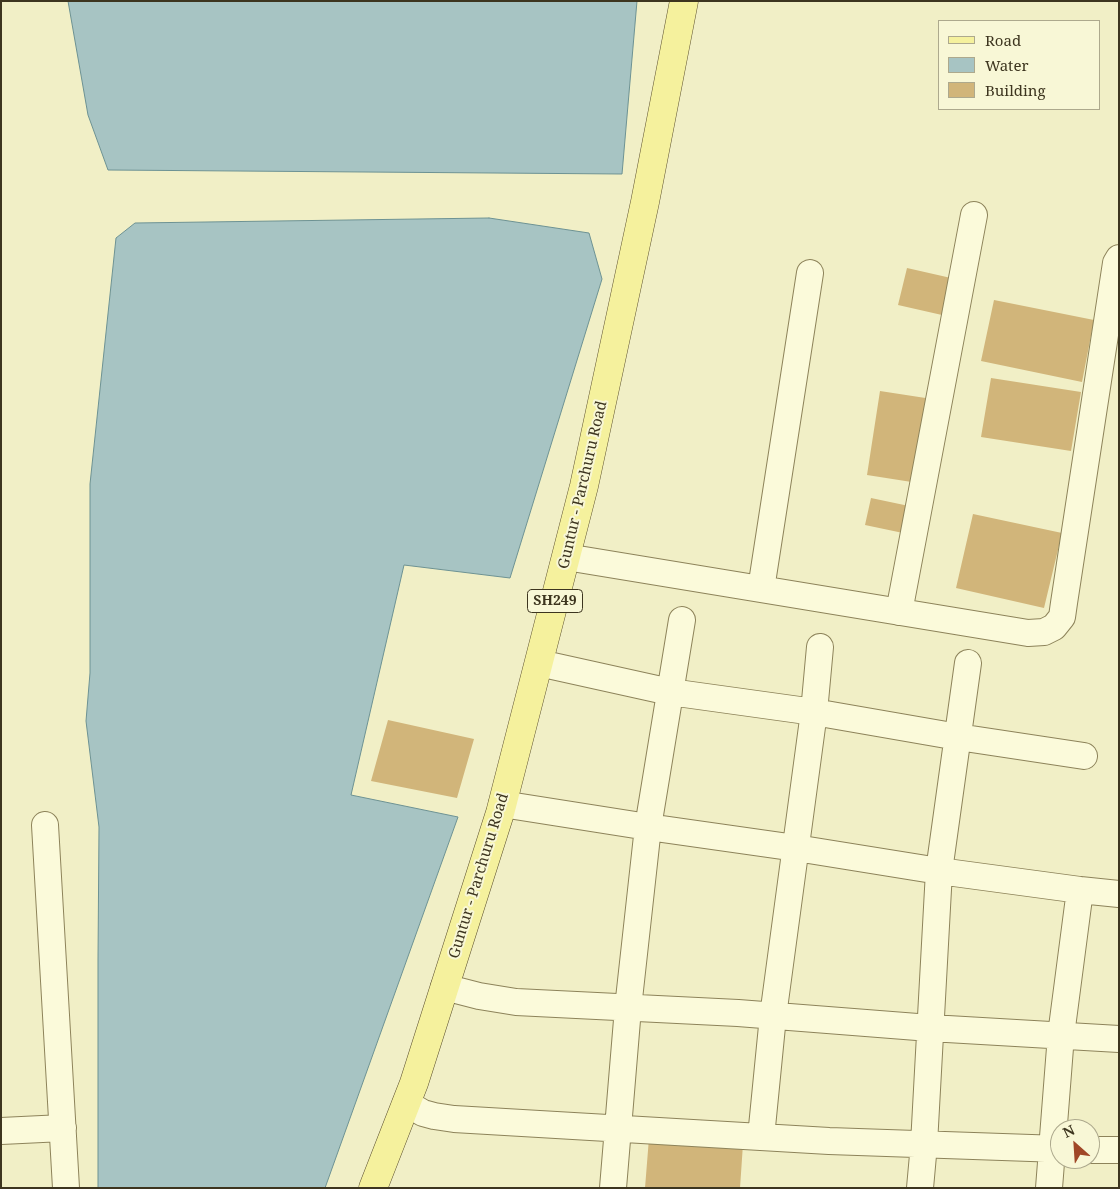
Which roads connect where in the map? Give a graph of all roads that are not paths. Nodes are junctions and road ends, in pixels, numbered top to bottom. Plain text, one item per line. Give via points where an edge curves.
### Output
1 (684, 1) edge
2 (974, 214) dead end
3 (1119, 258) edge
4 (810, 273) dead end
5 (566, 557) junction
6 (762, 589) junction
7 (898, 612) junction
8 (682, 620) dead end
9 (820, 647) dead end
10 (539, 663) junction
11 (968, 663) dead end
12 (670, 692) junction
13 (814, 712) junction
14 (958, 737) junction
15 (1084, 756) dead end
16 (502, 804) junction
17 (45, 825) dead end
18 (648, 827) junction
19 (796, 848) junction
20 (938, 871) junction
21 (1080, 890) junction
22 (1119, 894) edge
23 (444, 987) junction
24 (628, 1008) junction
25 (773, 1016) junction
26 (930, 1028) junction
27 (1061, 1035) junction
28 (1119, 1039) edge
29 (406, 1103) junction
30 (1057, 1119) edge
31 (63, 1128) junction
32 (618, 1128) junction
33 (1, 1131) edge
34 (760, 1137) junction
35 (924, 1144) junction
36 (1050, 1149) edge
37 (1100, 1150) edge
38 (1119, 1150) edge
39 (1052, 1169) edge
40 (66, 1188) edge
41 (374, 1188) edge
42 (613, 1188) edge
43 (920, 1188) edge
44 (1048, 1188) edge

1 - 5 main road, Guntur - Parchuru Road / SH249 via 631,268
2 - 7 street
3 - 7 street via 1062,617 1054,627 1044,632 1028,633
4 - 6 street
5 - 6 street
5 - 10 main road, Guntur - Parchuru Road / SH249
6 - 7 street
8 - 12 street
9 - 13 street
10 - 12 street
10 - 16 main road, Guntur - Parchuru Road / SH249
11 - 14 street
12 - 13 street
12 - 18 street
13 - 14 street
13 - 19 street
14 - 15 street
14 - 20 street
16 - 18 street
16 - 23 main road, Guntur - Parchuru Road / SH249
17 - 31 street
18 - 19 street
18 - 24 street
19 - 20 street
19 - 25 street
20 - 21 street
20 - 26 street
21 - 22 street
21 - 27 street
23 - 24 street via 516,1002
23 - 29 main road, Guntur - Parchuru Road / SH249
24 - 25 street
24 - 32 street
25 - 26 street
25 - 34 street
26 - 27 street
26 - 35 street
27 - 28 street
27 - 30 street
29 - 32 street via 434,1116 454,1119
29 - 41 main road, Guntur - Parchuru Road / SH249
31 - 33 street
31 - 40 street
32 - 34 street
32 - 42 street
34 - 35 street
35 - 36 street
35 - 43 street
37 - 38 street
39 - 44 street

